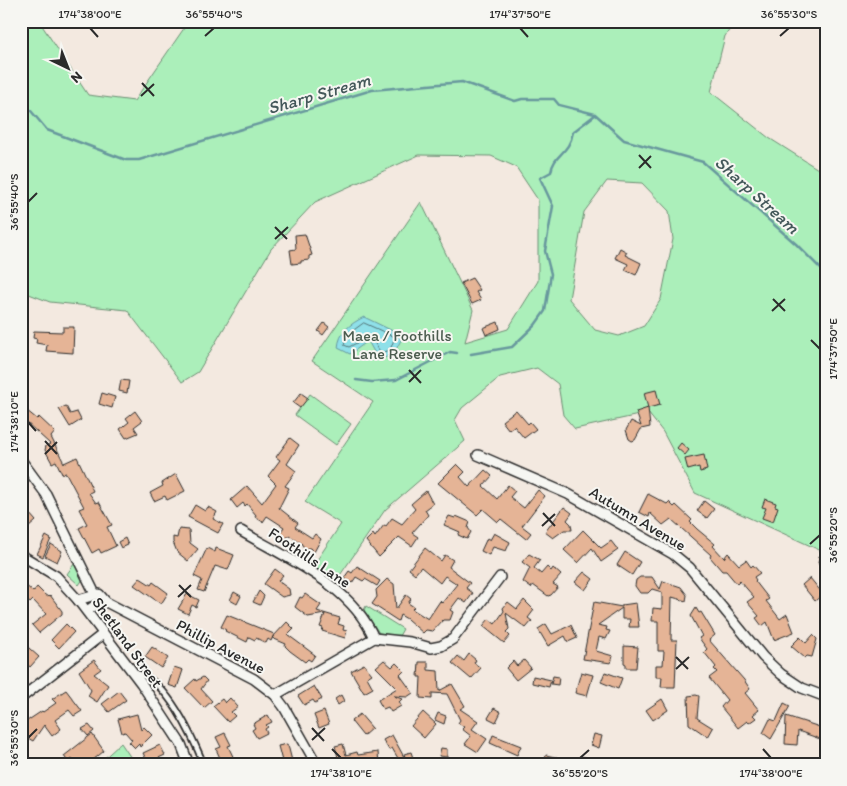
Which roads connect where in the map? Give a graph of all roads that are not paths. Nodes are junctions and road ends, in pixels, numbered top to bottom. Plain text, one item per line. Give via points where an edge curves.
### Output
1 (478, 455) dead end
2 (21, 460) edge
3 (241, 531) dead end
4 (21, 555) edge
5 (500, 577) dead end
6 (94, 594) junction
7 (78, 600) junction
8 (106, 602) junction
9 (87, 611) junction
10 (103, 634) junction
11 (374, 638) junction
12 (134, 673) junction
13 (275, 695) junction
14 (826, 697) edge
15 (21, 698) edge
16 (189, 765) edge
17 (204, 765) edge
18 (317, 765) edge

1 - 14 street, Autumn Avenue via 568,494 673,554 690,568 781,674 802,688
2 - 6 street via 46,494
3 - 11 street, Foothills Lane via 332,587 363,617
4 - 7 street, Shetland Street via 56,576
5 - 11 street via 453,639 440,646 431,648
6 - 7 street
6 - 8 street, Phillip Avenue via 99,594
7 - 9 street, Shetland Street
8 - 9 street
8 - 13 street, Phillip Avenue via 254,679
9 - 10 street, Shetland Street
10 - 12 street, Shetland Street
10 - 15 street
11 - 13 street
12 - 16 street, Shetland Street via 181,744
12 - 17 lane via 145,674 175,708 193,736
13 - 18 street, Phillip Avenue

